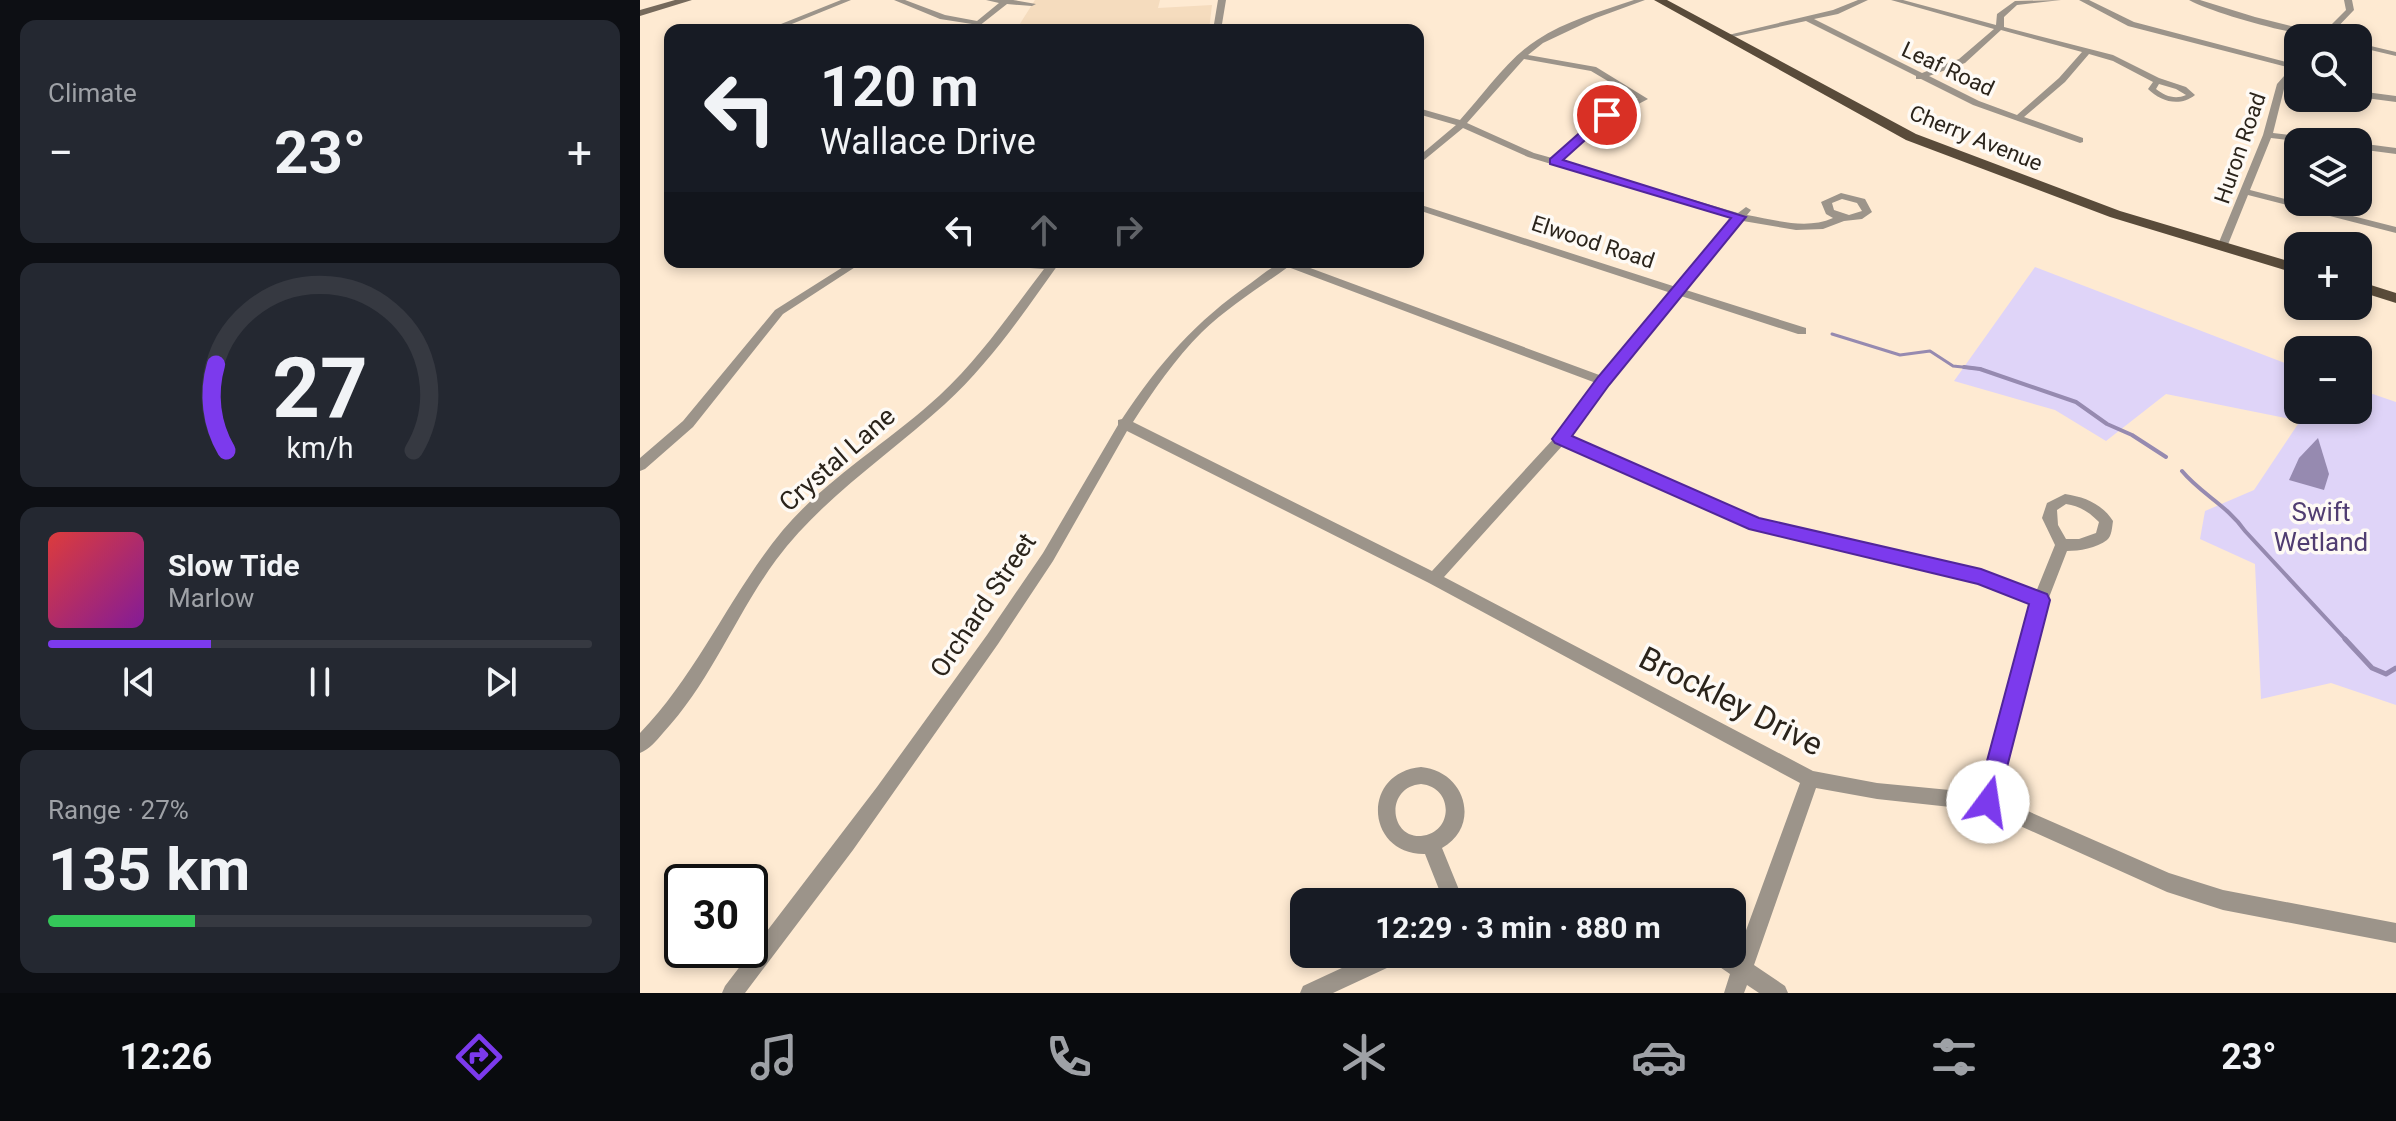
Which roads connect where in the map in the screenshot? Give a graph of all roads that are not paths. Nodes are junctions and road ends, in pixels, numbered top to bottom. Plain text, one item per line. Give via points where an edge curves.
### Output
1 (687, 0) edge
2 (847, 0) edge
3 (898, 0) edge
4 (990, 0) edge
5 (1222, 0) edge
6 (1641, 0) edge
7 (1659, 0) edge
8 (1864, 0) edge
9 (1895, 0) edge
10 (2057, 0) edge
11 (2083, 0) edge
12 (2193, 0) edge
13 (2348, 0) edge
14 (2011, 1) edge
15 (1005, 2) junction
16 (1032, 4) dead end
17 (640, 13) edge
18 (1806, 18) junction
19 (978, 23) joint
20 (785, 24) edge
21 (1218, 24) edge
22 (2337, 24) edge
23 (2000, 27) junction
24 (2284, 27) edge
25 (1728, 36) junction
26 (2372, 48) edge
27 (2088, 50) junction
28 (2396, 54) edge
29 (1522, 56) junction
30 (2284, 63) edge
31 (1919, 77) junction
32 (2157, 81) dead end
33 (2284, 81) edge
34 (2281, 84) junction
35 (2284, 84) edge
36 (2372, 96) edge
37 (2396, 99) edge
38 (1424, 113) edge
39 (2018, 118) junction
40 (1462, 124) junction
41 (2268, 135) junction
42 (2284, 137) edge
43 (2080, 140) dead end
44 (2372, 148) edge
45 (2396, 151) edge
46 (1424, 157) edge
47 (1554, 162) junction
48 (2247, 192) junction
49 (1424, 209) edge
50 (1743, 213) junction
51 (1843, 217) dead end
52 (2396, 230) edge
53 (2222, 247) junction
54 (2284, 265) edge
55 (848, 268) edge
56 (1051, 268) edge
57 (1279, 268) edge
58 (1303, 268) edge
59 (2372, 290) edge
60 (1677, 291) junction
61 (2396, 298) edge
62 (1802, 331) dead end
63 (1604, 381) junction
64 (1123, 423) junction
65 (1561, 439) junction
66 (640, 466) edge
67 (2062, 545) dead end
68 (1434, 579) junction
69 (2040, 600) junction
70 (640, 745) edge
71 (1810, 779) junction
72 (1988, 802) junction
73 (1430, 842) dead end
74 (1448, 888) edge
75 (2396, 933) edge
76 (1364, 968) edge
77 (1737, 968) edge
78 (1743, 972) junction
79 (732, 993) edge
80 (1310, 993) edge
81 (1734, 993) edge
82 (1778, 993) edge

1 - 17 main road
2 - 20 street
3 - 19 street
4 - 15 street
5 - 21 street
6 - 29 street via 1556,33
7 - 25 main road, Cherry Avenue
8 - 18 street
9 - 23 street
10 - 14 street
11 - 30 street via 2131,24
12 - 24 street
13 - 22 street via 2350,10
14 - 23 street via 2000,16
15 - 16 street
15 - 19 street
18 - 25 street
18 - 31 street, Leaf Road
23 - 27 street
23 - 31 street via 1962,61
25 - 53 main road, Cherry Avenue via 1911,137 2115,214
26 - 28 street
27 - 32 street via 2130,64
27 - 39 street
29 - 40 street
29 - 47 street via 1593,69 1644,100 1595,123
31 - 39 street, Leaf Road
33 - 34 street, Huron Road
34 - 35 street
34 - 41 street, Huron Road
36 - 37 street
38 - 40 street
39 - 43 street, Leaf Road
40 - 46 street
40 - 47 street
41 - 42 street
41 - 48 street, Huron Road
44 - 45 street
47 - 50 street
48 - 52 street
48 - 53 street, Huron Road
49 - 60 street, Elwood Road
50 - 51 street via 1796,227 1823,226
50 - 60 street
53 - 54 main road, Cherry Avenue
55 - 66 street via 779,312 688,424
56 - 70 street, Crystal Lane via 946,397 813,505 747,589 699,676
57 - 64 street, Orchard Street via 1187,341
58 - 63 street
59 - 61 main road
60 - 62 street, Elwood Road
60 - 63 street
63 - 65 street
64 - 68 street, Brockley Drive
64 - 79 street, Orchard Street via 1029,586 816,886
65 - 68 street
65 - 69 street via 1755,524 1981,577
67 - 69 street
68 - 71 street, Brockley Drive
69 - 72 street
71 - 72 street, Brockley Drive
71 - 78 street
72 - 75 street, Brockley Drive via 2167,882 2223,900
73 - 74 street
76 - 80 street
77 - 78 street
78 - 81 street
78 - 82 street

